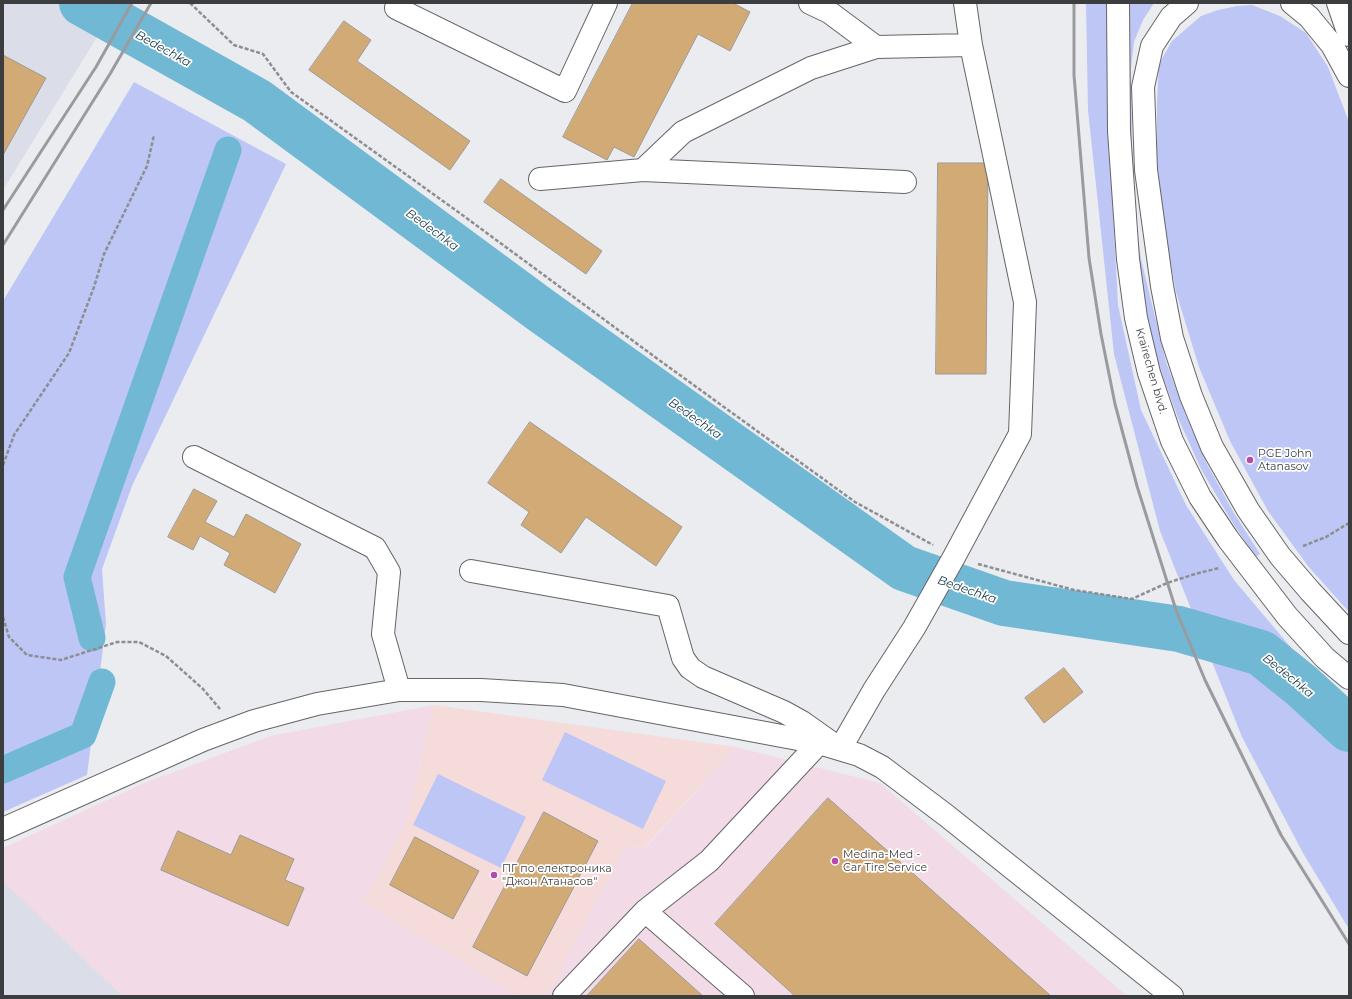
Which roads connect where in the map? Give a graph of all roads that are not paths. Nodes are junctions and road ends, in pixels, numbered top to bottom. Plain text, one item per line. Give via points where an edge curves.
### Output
1 (398, 3) edge
2 (606, 3) edge
3 (810, 3) edge
4 (965, 3) edge
5 (1118, 3) edge
6 (1187, 3) edge
7 (1292, 3) edge
8 (1338, 3) edge
9 (1349, 35) edge
10 (972, 45) junction
11 (876, 47) junction
12 (1349, 76) edge
13 (643, 170) junction
14 (540, 180) dead end
15 (905, 182) dead end
16 (194, 457) dead end
17 (471, 571) dead end
18 (1349, 633) edge
19 (1349, 678) edge
20 (399, 690) junction
21 (819, 743) junction
22 (840, 749) junction
23 (3, 829) edge
24 (645, 911) junction
25 (564, 996) edge
26 (743, 996) edge
27 (1171, 996) edge

1 - 2 main road via 396,8 564,91
3 - 11 main road via 829,12
4 - 10 main road
5 - 19 main road, Krairechen blvd. via 1119,131 1128,259 1136,318 1149,373 1172,441 1200,497 1228,539 1286,616 1325,658
6 - 18 main road via 1171,16 1152,46 1143,87 1146,170 1172,338 1191,396 1212,447 1248,510 1280,556
7 - 12 main road via 1309,17 1332,45
8 - 9 main road
10 - 11 main road
10 - 22 main road via 1025,302 1020,434 914,628
11 - 13 main road via 811,68 683,132
13 - 14 main road
13 - 15 main road
16 - 20 main road via 375,548 389,572 383,634
17 - 22 main road via 668,606 683,658 690,668 703,677 784,712
20 - 21 main road via 481,690 563,695
20 - 23 main road via 311,706 254,721 203,740
21 - 22 main road
21 - 24 main road via 709,861
22 - 27 main road via 859,755 882,768 948,816
24 - 25 main road
24 - 26 main road

